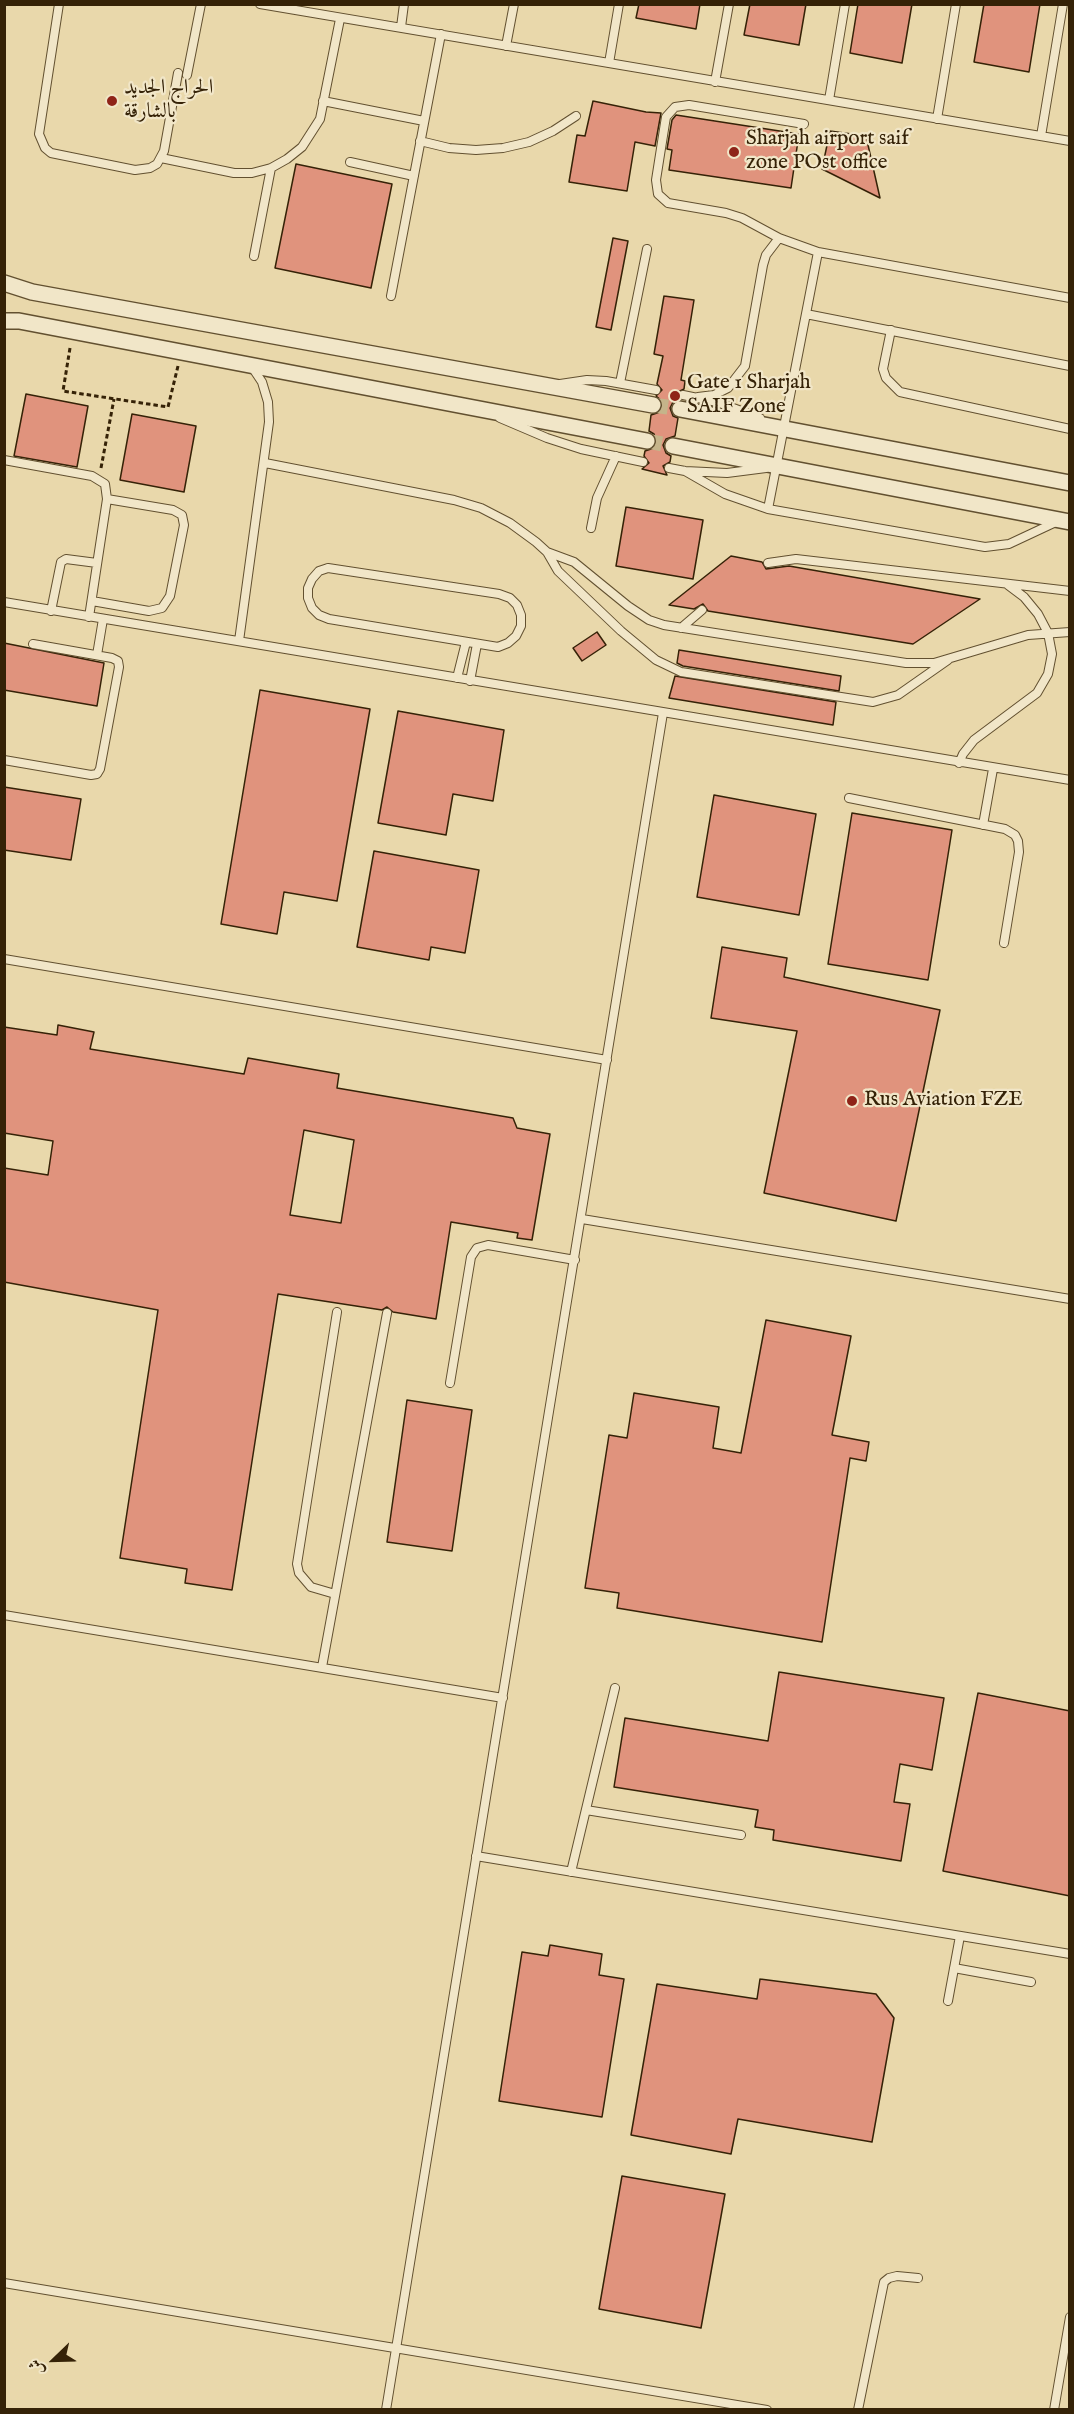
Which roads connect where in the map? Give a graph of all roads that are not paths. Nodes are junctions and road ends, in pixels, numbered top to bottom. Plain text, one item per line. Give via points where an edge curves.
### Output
1 (59, 4) edge
2 (201, 4) edge
3 (260, 4) edge
4 (404, 4) edge
5 (514, 4) edge
6 (619, 4) edge
7 (729, 4) edge
8 (845, 4) edge
9 (956, 4) edge
10 (1063, 4) edge
11 (293, 7) edge
12 (340, 20) junction
13 (400, 27) junction
14 (441, 34) junction
15 (506, 46) junction
16 (609, 63) junction
17 (178, 73) dead end
18 (187, 75) dead end
19 (715, 82) junction
20 (829, 100) junction
21 (323, 101) junction
22 (576, 116) dead end
23 (937, 119) junction
24 (424, 121) junction
25 (804, 124) dead end
26 (1041, 136) junction
27 (420, 141) junction
28 (1070, 141) edge
29 (161, 158) junction
30 (350, 162) dead end
31 (271, 168) junction
32 (414, 176) junction
33 (779, 238) junction
34 (647, 249) dead end
35 (818, 252) junction
36 (254, 256) dead end
37 (4, 283) edge
38 (391, 296) dead end
39 (1070, 298) edge
40 (806, 314) junction
41 (4, 321) edge
42 (891, 330) junction
43 (252, 365) junction
44 (1070, 366) edge
45 (620, 383) junction
46 (550, 386) junction
47 (655, 397) joint
48 (698, 397) junction
49 (681, 402) joint
50 (483, 410) junction
51 (784, 428) junction
52 (1070, 429) edge
53 (647, 441) tunnel mouth
54 (673, 446) tunnel mouth
55 (616, 456) junction
56 (4, 460) edge
57 (643, 462) dead end
58 (265, 463) junction
59 (777, 466) junction
60 (669, 468) dead end
61 (685, 471) junction
62 (1070, 483) edge
63 (107, 499) junction
64 (768, 509) junction
65 (1065, 522) edge
66 (591, 528) dead end
67 (547, 552) junction
68 (768, 562) dead end
69 (97, 563) junction
70 (1006, 584) junction
71 (1070, 591) edge
72 (92, 601) junction
73 (4, 602) edge
74 (51, 610) junction
75 (702, 610) dead end
76 (89, 617) junction
77 (103, 619) junction
78 (681, 628) junction
79 (1070, 632) edge
80 (1048, 633) junction
81 (239, 641) junction
82 (466, 642) junction
83 (33, 644) dead end
84 (477, 644) junction
85 (97, 655) junction
86 (948, 660) junction
87 (457, 678) junction
88 (470, 681) junction
89 (663, 713) junction
90 (4, 760) edge
91 (959, 763) junction
92 (993, 769) junction
93 (1070, 780) edge
94 (849, 798) dead end
95 (983, 825) junction
96 (1004, 943) dead end
97 (4, 959) edge
98 (607, 1060) junction
99 (582, 1219) junction
100 (575, 1260) junction
101 (1070, 1299) edge
102 (337, 1312) dead end
103 (387, 1313) dead end
104 (450, 1383) dead end
105 (335, 1594) junction
106 (4, 1615) edge
107 (322, 1667) junction
108 (615, 1688) dead end
109 (503, 1698) junction
110 (586, 1810) junction
111 (741, 1835) dead end
112 (476, 1856) junction
113 (571, 1872) junction
114 (960, 1936) junction
115 (1070, 1954) edge
116 (954, 1968) junction
117 (1031, 1982) dead end
118 (948, 2001) dead end
119 (918, 2278) dead end
120 (4, 2283) edge
121 (1070, 2317) edge
122 (397, 2347) junction
123 (386, 2409) edge
124 (767, 2409) edge
125 (858, 2409) edge
126 (1054, 2409) edge

1 - 29 lane via 39,127 45,148 58,156 135,170 150,168
2 - 18 lane
3 - 11 lane
4 - 13 lane
5 - 15 lane
6 - 16 lane
7 - 19 lane
8 - 20 lane
9 - 23 lane
10 - 26 lane
11 - 12 lane
12 - 13 lane
12 - 21 lane
13 - 14 lane
14 - 15 lane
14 - 24 lane
15 - 16 lane
16 - 19 lane
17 - 29 lane
19 - 20 lane
20 - 23 lane
21 - 24 lane
21 - 31 lane via 320,119 302,147
22 - 27 lane via 529,142 503,148 467,150
23 - 26 lane
24 - 27 lane
25 - 33 lane via 682,105 670,111 665,123 656,187 662,199 726,213
26 - 28 lane
27 - 32 lane
29 - 31 lane via 234,173
30 - 32 lane
31 - 36 lane
32 - 38 lane
33 - 35 lane
33 - 48 lane via 763,265 745,366 728,388
34 - 45 lane
35 - 39 lane
35 - 40 lane
37 - 46 street via 44,295
40 - 42 lane
40 - 51 lane
41 - 43 street
42 - 44 lane
42 - 52 lane via 883,369 900,392
43 - 50 street
43 - 58 lane via 268,402
45 - 46 lane via 587,380
45 - 47 lane
46 - 47 street
48 - 49 lane
48 - 51 lane
49 - 51 street
50 - 53 street
50 - 55 lane via 547,438
51 - 59 lane
51 - 62 street
54 - 59 street
55 - 57 lane
55 - 66 lane via 597,498
56 - 63 lane via 99,479
58 - 67 lane via 481,508 510,523
58 - 81 lane
59 - 61 lane via 727,473
59 - 64 lane
59 - 65 street
60 - 61 lane
61 - 64 lane via 725,494
63 - 69 lane
63 - 72 lane via 173,510 182,515 184,525 170,596 162,608 149,611
64 - 65 lane via 985,547 1009,544
67 - 78 lane via 574,562 649,620
67 - 86 lane via 558,571 621,631 656,660 681,672 873,702 898,695
68 - 70 lane via 796,559
69 - 72 lane
69 - 74 lane via 66,559 61,562
70 - 71 lane
70 - 80 lane via 1024,597
72 - 76 lane
73 - 74 lane
74 - 76 lane
75 - 78 lane
76 - 77 lane
77 - 81 lane
77 - 85 lane
78 - 86 lane via 906,663
79 - 80 lane
80 - 86 lane via 1008,640
80 - 91 lane via 1052,654 1048,675 1037,693 974,740
81 - 87 lane
82 - 84 lane
82 - 84 lane via 329,619 312,608 308,588 319,571 339,568 510,598 521,615 516,636 498,647
82 - 87 lane
83 - 85 lane
84 - 88 lane
85 - 90 lane via 116,658 119,667 97,774
87 - 88 lane
88 - 89 lane
89 - 91 lane
89 - 98 lane
91 - 92 lane
92 - 93 lane
92 - 95 lane
94 - 95 lane
95 - 96 lane via 1011,831 1020,847
97 - 98 lane
98 - 99 lane
99 - 100 lane
99 - 101 lane
100 - 104 lane via 488,1245 477,1248 471,1257
100 - 109 lane
102 - 105 lane via 297,1564 311,1587
103 - 105 lane
105 - 107 lane
106 - 107 lane
107 - 109 lane
108 - 110 lane
109 - 112 lane
110 - 111 lane
110 - 113 lane
112 - 113 lane
112 - 122 lane
113 - 114 lane
114 - 115 lane
114 - 116 lane
116 - 117 lane
116 - 118 lane
119 - 125 lane via 897,2276 884,2283
120 - 122 lane
121 - 126 lane
122 - 123 lane
122 - 124 lane

